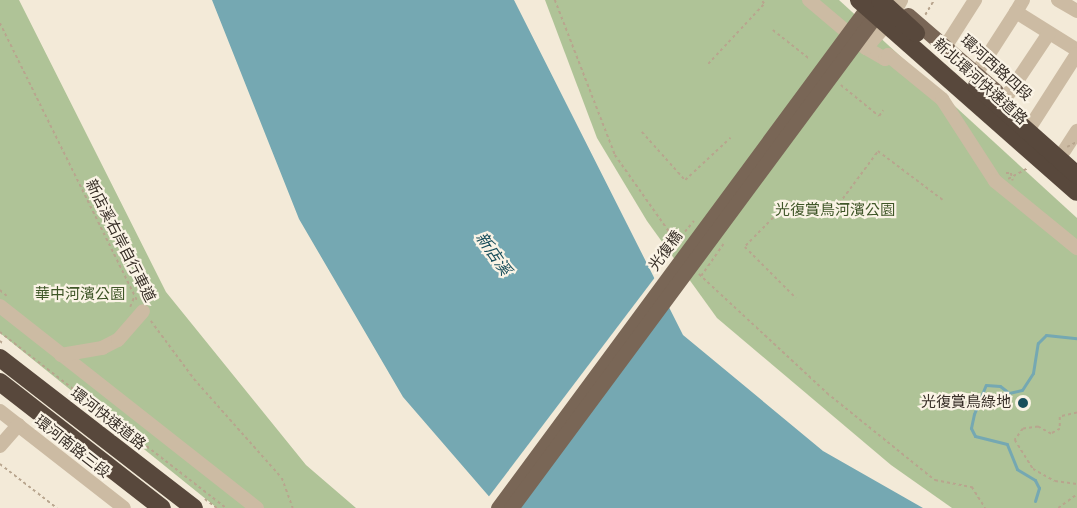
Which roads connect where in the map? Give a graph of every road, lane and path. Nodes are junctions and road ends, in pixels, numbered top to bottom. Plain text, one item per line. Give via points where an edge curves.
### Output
1 (555, 0) edge
2 (760, 0) edge
3 (809, 0) edge
4 (873, 0) edge
5 (934, 0) edge
6 (975, 0) edge
7 (1058, 0) edge
8 (891, 1) edge
9 (1017, 4) edge
10 (864, 9) edge
11 (1077, 11) edge
12 (889, 22) junction
13 (0, 23) edge
14 (919, 24) junction
15 (773, 30) dead end
16 (1049, 33) junction
17 (945, 47) junction
18 (866, 48) junction
19 (1077, 52) edge
20 (708, 64) dead end
21 (816, 65) dead end
22 (976, 74) junction
23 (836, 80) dead end
24 (1005, 99) junction
25 (883, 111) dead end
26 (1032, 124) junction
27 (642, 132) dead end
28 (1077, 132) edge
29 (730, 138) dead end
30 (1064, 151) junction
31 (1077, 163) edge
32 (1010, 175) dead end
33 (1077, 175) edge
34 (1012, 179) dead end
35 (1077, 191) edge
36 (943, 200) dead end
37 (790, 201) dead end
38 (832, 213) dead end
39 (1077, 248) edge
40 (682, 250) dead end
41 (695, 268) dead end
42 (0, 290) edge
43 (135, 297) junction
44 (796, 298) dead end
45 (4, 302) edge
46 (143, 311) junction
47 (125, 315) dead end
48 (0, 332) edge
49 (61, 355) junction
50 (0, 358) edge
51 (0, 382) edge
52 (0, 411) edge
53 (1077, 413) edge
54 (18, 425) junction
55 (0, 446) edge
56 (0, 464) edge
57 (1077, 484) edge
58 (1077, 495) edge
59 (57, 508) edge
60 (124, 508) edge
61 (162, 508) edge
62 (194, 508) edge
63 (226, 508) edge
64 (257, 508) edge
65 (292, 508) edge
66 (498, 508) edge
67 (511, 508) edge
68 (985, 508) edge
69 (1058, 508) edge

1 - 40 path via 615,155
2 - 20 path via 764,4
3 - 18 street
4 - 10 main road, bridge
5 - 14 path
6 - 17 street
7 - 11 street
8 - 10 main road, bridge
8 - 12 street
8 - 14 main road, 環河西路四段
8 - 33 highway, 新北環河快速道路, bridge
9 - 16 street
9 - 22 street
10 - 12 street
10 - 35 highway, 新北環河快速道路, bridge
10 - 66 main road, 光復橋, bridge
10 - 67 main road, 光復橋, bridge
12 - 18 street
12 - 35 main road
13 - 43 path, 新店溪右岸自行車道
14 - 17 main road, 環河西路四段
15 - 21 path
16 - 19 street
16 - 24 street
17 - 22 main road, 環河西路四段
18 - 39 street via 885,59 888,55 942,99 995,181
19 - 26 street
22 - 24 main road, 環河西路四段
23 - 25 path via 879,116
24 - 26 main road, 環河西路四段
26 - 30 main road, 環河西路四段
27 - 29 path via 685,180
28 - 30 street
30 - 31 main road, 環河西路四段
32 - 34 path
36 - 38 path via 878,151
37 - 44 path via 745,247
41 - 68 path via 708,286 827,393 935,480 972,487
42 - 45 path
43 - 46 path, 新店溪右岸自行車道
43 - 47 path
45 - 49 street
46 - 49 street via 118,340 102,348
46 - 65 path, 新店溪右岸自行車道 via 194,379 282,478
48 - 63 path
49 - 64 street
50 - 62 highway, 環河快速道路
51 - 61 highway
52 - 54 street, 環河南路三段
53 - 57 path via 1060,417 1060,429 1052,434 1038,427 1023,429 1016,440 1033,469 1055,481
54 - 55 street
54 - 60 street, 環河南路三段
56 - 59 path
58 - 69 path

